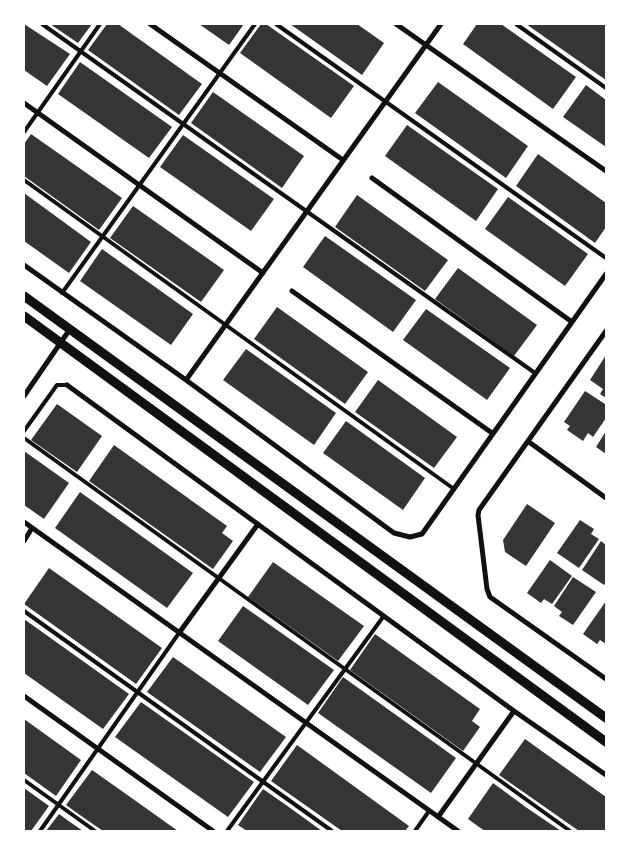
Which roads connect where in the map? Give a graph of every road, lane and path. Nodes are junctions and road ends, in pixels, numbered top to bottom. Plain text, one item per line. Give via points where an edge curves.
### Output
1 (42, 24) edge
2 (100, 24) edge
3 (150, 24) edge
4 (255, 24) edge
5 (276, 24) edge
6 (396, 24) edge
7 (441, 24) edge
8 (516, 24) edge
9 (426, 45) junction
10 (81, 51) junction
11 (220, 73) junction
12 (606, 88) edge
13 (385, 102) junction
14 (24, 103) edge
15 (37, 113) junction
16 (183, 124) junction
17 (24, 132) edge
18 (343, 160) junction
19 (606, 172) edge
20 (372, 178) dead end
21 (24, 180) edge
22 (139, 186) junction
23 (307, 212) junction
24 (102, 236) junction
25 (606, 258) edge
26 (24, 265) edge
27 (263, 273) junction
28 (606, 274) edge
29 (292, 291) dead end
30 (62, 293) junction
31 (24, 296) edge
32 (24, 316) edge
33 (572, 322) junction
34 (226, 324) junction
35 (70, 329) junction
36 (606, 332) edge
37 (61, 342) junction
38 (535, 373) junction
39 (186, 380) junction
40 (67, 385) joint
41 (24, 396) edge
42 (24, 431) edge
43 (492, 433) junction
44 (24, 438) edge
45 (529, 442) junction
46 (454, 489) junction
47 (606, 498) edge
48 (24, 522) edge
49 (258, 524) junction
50 (32, 528) junction
51 (24, 541) edge
52 (220, 579) junction
53 (24, 611) edge
54 (383, 616) junction
55 (179, 633) junction
56 (346, 670) junction
57 (606, 679) edge
58 (138, 692) junction
59 (24, 696) edge
60 (514, 712) junction
61 (606, 718) edge
62 (304, 724) junction
63 (606, 742) edge
64 (99, 749) junction
65 (476, 764) junction
66 (606, 775) edge
67 (24, 780) edge
68 (262, 782) junction
69 (59, 806) junction
70 (429, 811) junction
71 (438, 817) junction
72 (40, 831) edge
73 (95, 831) edge
74 (213, 831) edge
75 (227, 831) edge
76 (332, 831) edge
77 (415, 831) edge
78 (458, 831) edge
79 (570, 831) edge

1 - 10 lane
2 - 10 lane
3 - 11 street
4 - 11 lane
5 - 13 lane
6 - 9 street
7 - 9 street
8 - 12 lane
9 - 13 street
9 - 19 street
10 - 15 lane
10 - 16 lane
11 - 16 lane
11 - 18 street
13 - 18 street
13 - 25 lane
14 - 15 street
15 - 17 lane
15 - 22 street
16 - 22 lane
16 - 23 lane
18 - 23 street
20 - 33 street
21 - 24 lane
22 - 24 lane
22 - 27 street
23 - 27 street
23 - 38 lane
24 - 30 lane
24 - 34 lane
26 - 30 street
27 - 34 street
28 - 33 street
29 - 43 street
30 - 39 street
31 - 35 street
32 - 37 street
33 - 38 street
34 - 39 street
34 - 46 lane
35 - 37 street
35 - 61 street
36 - 45 street
37 - 41 street
37 - 63 street
38 - 43 street
39 - 46 street via 394,534 410,537 422,534
40 - 42 lane via 57,385
40 - 49 street
43 - 46 street
44 - 52 lane
45 - 47 street
45 - 57 street via 479,510 487,589 490,597
48 - 50 street
49 - 52 street
49 - 54 street
50 - 51 street
50 - 55 street
52 - 55 street
52 - 56 lane
53 - 58 lane
54 - 56 lane
54 - 60 street
55 - 58 lane
55 - 62 street
56 - 62 lane
56 - 65 lane
58 - 64 lane
58 - 68 lane
59 - 64 street
60 - 65 street
60 - 66 street
62 - 68 lane
62 - 70 street
64 - 69 lane
64 - 74 street
65 - 71 street
65 - 79 lane
67 - 69 lane
68 - 75 lane
68 - 76 lane
69 - 72 lane
69 - 73 lane
70 - 71 street
70 - 77 lane
71 - 78 street

